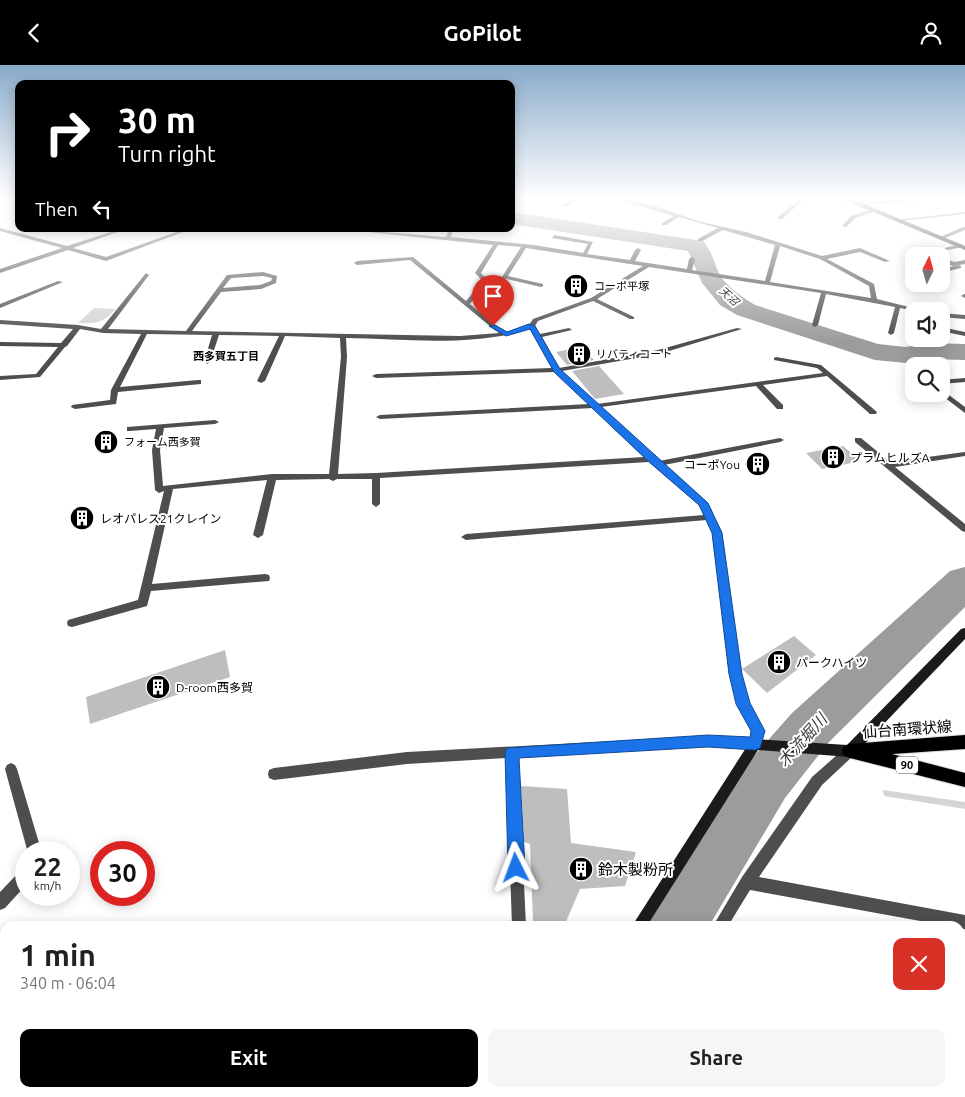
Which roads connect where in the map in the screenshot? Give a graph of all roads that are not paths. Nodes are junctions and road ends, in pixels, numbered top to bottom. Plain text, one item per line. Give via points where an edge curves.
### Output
1 (53, 245) edge
2 (77, 245) edge
3 (144, 245) edge
4 (496, 245) edge
5 (516, 245) edge
6 (590, 245) edge
7 (778, 245) edge
8 (782, 245) edge
9 (524, 246) junction
10 (963, 247) edge
11 (66, 249) junction
12 (950, 249) edge
13 (638, 250) dead end
14 (584, 255) junction
15 (822, 258) junction
16 (692, 259) dead end
17 (887, 261) dead end
18 (632, 262) junction
19 (965, 262) edge
20 (357, 263) dead end
21 (950, 263) edge
22 (648, 265) junction
23 (965, 266) edge
24 (950, 269) edge
25 (0, 271) edge
26 (689, 271) junction
27 (146, 275) dead end
28 (60, 282) dead end
29 (767, 283) junction
30 (541, 285) dead end
31 (218, 290) junction
32 (824, 292) junction
33 (593, 299) junction
34 (874, 300) junction
35 (466, 304) junction
36 (898, 305) junction
37 (0, 306) edge
38 (905, 307) edge
39 (950, 316) edge
40 (965, 317) edge
41 (632, 318) dead end
42 (0, 322) edge
43 (815, 325) dead end
44 (532, 326) junction
45 (78, 327) junction
46 (739, 329) dead end
47 (569, 330) dead end
48 (103, 331) junction
49 (950, 331) edge
50 (144, 332) junction
51 (188, 332) junction
52 (216, 333) junction
53 (283, 333) junction
54 (891, 333) dead end
55 (506, 334) junction
56 (965, 334) edge
57 (343, 335) junction
58 (538, 337) junction
59 (0, 343) edge
60 (65, 345) junction
61 (776, 359) dead end
62 (207, 362) dead end
63 (556, 370) junction
64 (829, 375) junction
65 (376, 376) dead end
66 (0, 377) edge
67 (965, 380) edge
68 (261, 381) dead end
69 (950, 381) edge
70 (198, 382) dead end
71 (758, 383) junction
72 (115, 390) junction
73 (950, 398) edge
74 (595, 406) junction
75 (75, 407) dead end
76 (780, 407) dead end
77 (965, 411) edge
78 (873, 412) dead end
79 (380, 417) dead end
80 (215, 422) dead end
81 (161, 426) junction
82 (130, 429) dead end
83 (780, 440) dead end
84 (858, 440) dead end
85 (965, 454) edge
86 (654, 461) junction
87 (889, 465) junction
88 (376, 476) junction
89 (272, 477) junction
90 (334, 478) junction
91 (169, 487) junction
92 (376, 504) dead end
93 (711, 517) junction
94 (965, 529) edge
95 (258, 535) dead end
96 (466, 537) dead end
97 (265, 577) dead end
98 (147, 587) junction
99 (72, 623) dead end
100 (965, 632) edge
101 (965, 742) edge
102 (761, 745) junction
103 (850, 751) junction
104 (512, 752) junction
105 (11, 769) dead end
106 (274, 774) dead end
107 (965, 780) edge
108 (31, 841) edge
109 (747, 882) junction
110 (15, 887) edge
111 (0, 903) edge
112 (519, 921) edge
113 (642, 921) edge
114 (723, 921) edge
115 (960, 921) edge

1 - 11 street
2 - 11 street
3 - 11 street via 106,259
4 - 35 street via 478,273 484,283
5 - 9 street
6 - 14 street
7 - 29 street
8 - 15 street
9 - 14 street
9 - 30 street via 505,277
10 - 12 street
11 - 25 street
13 - 18 street
14 - 18 street
15 - 17 street via 860,250
15 - 34 street via 872,285
16 - 26 street
18 - 22 street
19 - 21 street
20 - 35 street via 411,258
22 - 26 street
22 - 33 street
23 - 24 street
26 - 29 street
27 - 48 street
28 - 37 street
29 - 32 street
31 - 31 street via 229,276 262,274 275,277 274,282 261,287
31 - 51 street
32 - 34 street
32 - 43 street
33 - 41 street
33 - 44 street via 547,315
34 - 36 street
35 - 55 street
36 - 38 street
36 - 54 street
39 - 40 street
42 - 45 street
44 - 55 street
44 - 58 street
45 - 48 street
45 - 60 street
46 - 63 street via 659,352
47 - 58 street
48 - 50 street
49 - 56 street
50 - 51 street
50 - 72 street
51 - 52 street
52 - 53 street
52 - 62 street
53 - 57 street
53 - 68 street
55 - 57 street via 460,338
57 - 90 street
58 - 63 street
59 - 60 street
60 - 66 street via 38,376
61 - 64 street via 819,366
63 - 65 street
63 - 74 street
64 - 71 street
64 - 78 street
67 - 69 street
70 - 72 street
71 - 74 street
71 - 76 street
72 - 75 street via 113,401
73 - 77 street
74 - 79 street
74 - 86 street
80 - 81 street
81 - 82 street
81 - 91 street via 156,450 159,490
83 - 86 street
84 - 87 street
85 - 87 street
86 - 88 street
86 - 93 street via 703,503
87 - 94 street
88 - 90 street
88 - 92 street
89 - 90 street
89 - 91 street
89 - 95 street
91 - 98 street
93 - 96 street
93 - 102 street via 717,533 735,674 743,704 758,731
97 - 98 street
98 - 99 street via 143,603
100 - 103 street
101 - 103 main road, 仙台南環状線 / 90
102 - 103 street
102 - 104 street via 708,741
102 - 113 street
103 - 107 main road, 仙台南環状線 / 90
103 - 109 street via 817,781
104 - 106 street via 407,758
104 - 112 street
105 - 108 street
109 - 114 street
109 - 115 street
110 - 111 street

